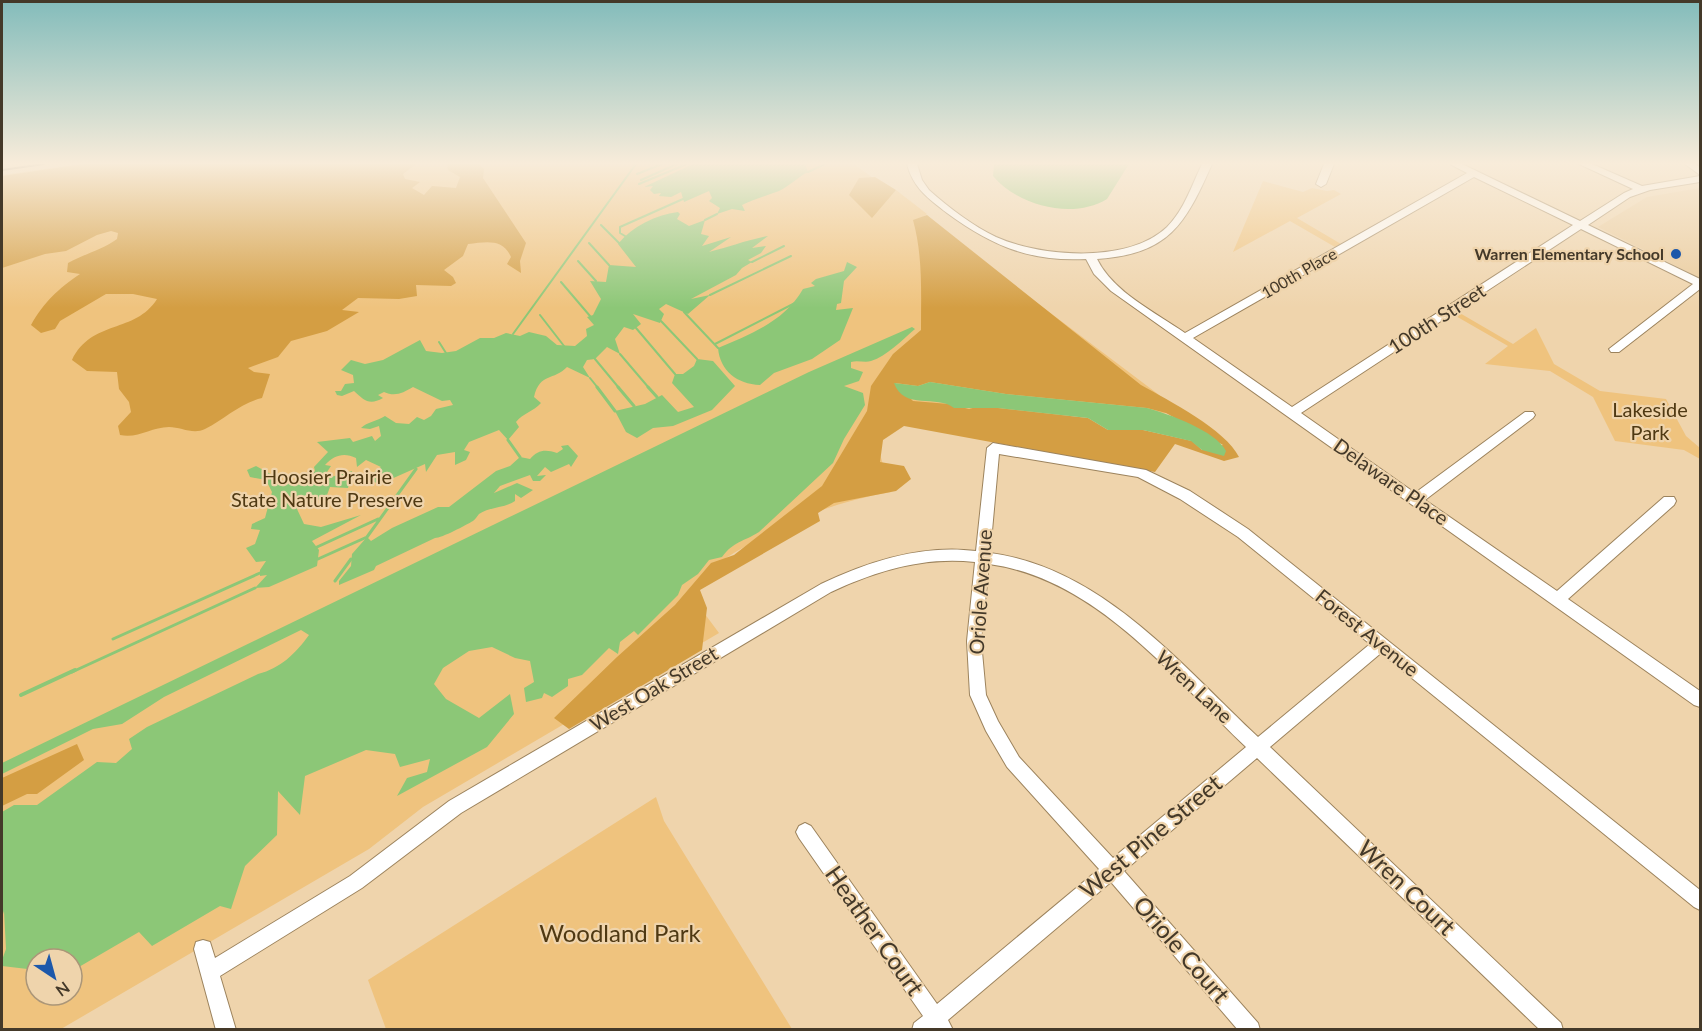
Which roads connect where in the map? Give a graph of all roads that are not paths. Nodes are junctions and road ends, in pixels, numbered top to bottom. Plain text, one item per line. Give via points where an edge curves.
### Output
1 (951, 212) edge
2 (1183, 212) edge
3 (1405, 212) edge
4 (1554, 212) edge
5 (1602, 212) edge
6 (1582, 226) junction
7 (1090, 256) junction
8 (1701, 284) edge
9 (1186, 337) junction
10 (1615, 349) dead end
11 (1292, 413) junction
12 (1529, 415) dead end
13 (993, 448) joint
14 (1416, 499) junction
15 (1669, 501) dead end
16 (983, 557) junction
17 (1557, 600) junction
18 (1130, 627) joint
19 (1381, 644) junction
20 (1701, 700) edge
21 (1258, 747) junction
22 (805, 832) dead end
23 (1112, 870) junction
24 (1701, 901) edge
25 (203, 950) dead end
26 (210, 971) junction
27 (934, 1025) edge
28 (226, 1029) edge
29 (1251, 1029) edge
30 (1554, 1029) edge

1 - 7 street via 993,239 1017,248
2 - 7 street via 1162,236 1139,246
3 - 9 street, 100th Place
4 - 6 street
5 - 6 street, 100th Street
6 - 8 street
6 - 11 street, 100th Street
7 - 9 street, Delaware Place via 1098,272 1116,289
8 - 10 street
9 - 11 street, Delaware Place
11 - 14 street, Delaware Place
12 - 14 street
13 - 16 street, Oriole Avenue
13 - 19 street, Forest Avenue via 1134,472 1171,486 1229,523
14 - 17 street, Delaware Place
15 - 17 street
16 - 18 street, West Oak Street via 1027,567 1065,582 1101,603
16 - 23 street, Oriole Avenue via 974,640 978,695 1013,762
16 - 26 street, West Oak Street via 947,554 896,560 837,582 455,807 368,874
17 - 20 street, Delaware Place
18 - 21 street, Wren Lane
19 - 21 street, West Pine Street
19 - 24 street, Forest Avenue
21 - 23 street, West Pine Street
21 - 30 street, Wren Court
22 - 27 street, Heather Court
23 - 27 street, West Pine Street
23 - 29 street, Oriole Court
25 - 26 street
26 - 28 street

